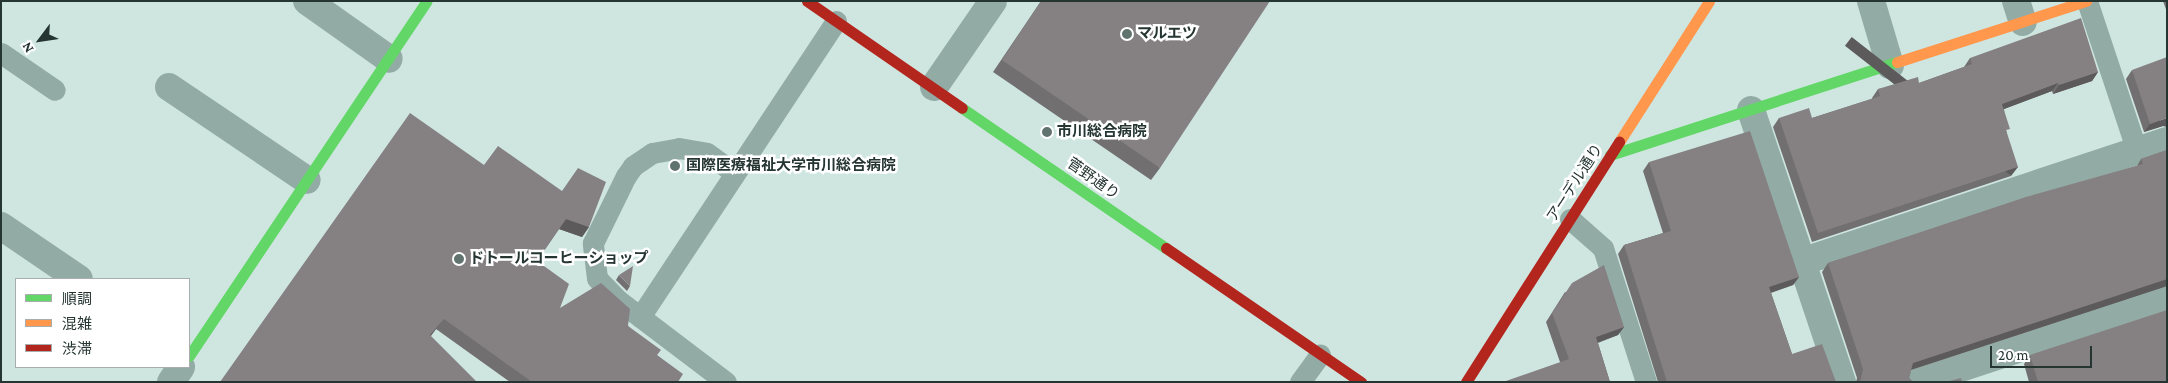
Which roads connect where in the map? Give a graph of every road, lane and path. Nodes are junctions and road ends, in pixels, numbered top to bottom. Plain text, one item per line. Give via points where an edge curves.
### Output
1 (307, 1) edge
2 (427, 1) edge
3 (808, 1) edge
4 (993, 1) edge
5 (1709, 1) edge
6 (1871, 1) edge
7 (2087, 1) edge
8 (2020, 12) edge
9 (836, 21) junction
10 (1, 53) edge
11 (388, 59) junction
12 (1890, 65) junction
13 (169, 86) dead end
14 (934, 87) junction
15 (55, 90) dead end
16 (1751, 110) junction
17 (2167, 141) edge
18 (2137, 151) junction
19 (1610, 155) junction
20 (735, 173) junction
21 (307, 180) junction
22 (1570, 219) junction
23 (1, 226) edge
24 (1801, 262) junction
25 (78, 278) edge
26 (2167, 300) edge
27 (640, 317) junction
28 (190, 354) edge
29 (1320, 354) junction
30 (180, 368) edge
31 (171, 382) edge
32 (726, 382) edge
33 (1300, 382) edge
34 (1360, 382) edge
35 (1466, 382) edge
36 (1646, 382) edge
37 (1842, 382) edge
38 (1918, 382) edge

1 - 11 street
2 - 11 street
3 - 9 street, 菅野通り
4 - 14 street
5 - 19 street, アーデル通り
6 - 12 street
7 - 8 street
7 - 18 lane
8 - 12 street
9 - 14 street, 菅野通り
9 - 20 lane
10 - 15 lane
11 - 21 street
12 - 16 street
13 - 21 street
14 - 29 street, 菅野通り
16 - 19 street
16 - 24 street
17 - 18 street
18 - 24 street
19 - 22 street, アーデル通り
20 - 27 lane
20 - 27 lane via 707,153 679,148 652,153 633,166 626,176 593,243 594,257 597,278
21 - 28 street
22 - 35 street, アーデル通り
22 - 36 lane via 1603,248
23 - 25 street
24 - 37 street
26 - 38 street
27 - 32 lane
29 - 33 lane
29 - 34 street, 菅野通り
30 - 31 street

